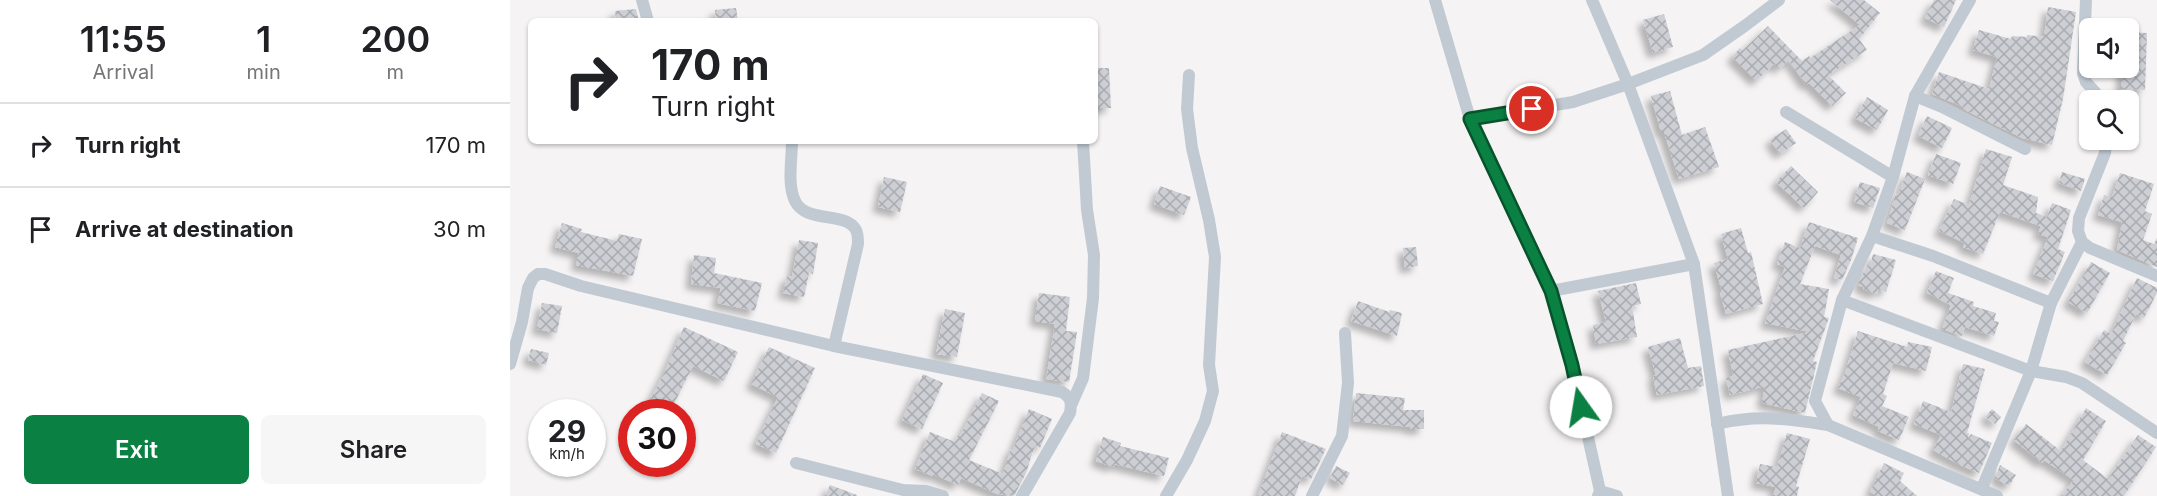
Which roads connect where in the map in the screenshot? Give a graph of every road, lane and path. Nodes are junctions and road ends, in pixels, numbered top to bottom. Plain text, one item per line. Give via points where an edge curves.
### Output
1 (642, 0) edge
2 (1436, 0) edge
3 (1592, 0) edge
4 (1779, 0) edge
5 (1970, 0) edge
6 (2081, 1) edge
7 (647, 18) edge
8 (1189, 75) dead end
9 (1628, 84) junction
10 (2093, 90) edge
11 (1915, 96) junction
12 (1786, 112) dead end
13 (1470, 119) junction
14 (792, 144) edge
15 (1083, 144) edge
16 (2025, 149) dead end
17 (2105, 150) edge
18 (1893, 177) junction
19 (1872, 236) junction
20 (2082, 242) junction
21 (1694, 264) junction
22 (2157, 276) edge
23 (1551, 291) junction
24 (1842, 300) junction
25 (2051, 303) junction
26 (1345, 333) dead end
27 (834, 346) junction
28 (510, 364) edge
29 (2031, 371) junction
30 (1072, 403) junction
31 (1718, 424) junction
32 (1828, 425) junction
33 (2157, 433) edge
34 (796, 464) dead end
35 (1982, 488) junction
36 (1599, 494) edge
37 (943, 496) edge
38 (1022, 496) edge
39 (1167, 496) edge
40 (1312, 496) edge
41 (1617, 496) edge
42 (1728, 496) edge
43 (1997, 496) edge

1 - 7 street
2 - 13 street
3 - 9 street
4 - 9 street via 1703,55
5 - 11 street
6 - 10 street via 2083,73
8 - 39 street via 1187,109 1192,148 1215,257 1209,365 1213,391 1205,421
9 - 13 street via 1573,102
9 - 21 street
11 - 16 street
11 - 18 street
12 - 18 street
13 - 23 street
14 - 27 street via 791,188 795,201 801,209 850,223 857,231 858,244
15 - 30 street via 1094,255 1093,298 1083,378
17 - 20 street via 2079,218
18 - 19 street
19 - 24 street
19 - 25 street
20 - 22 street
20 - 25 street
21 - 23 street
21 - 31 street
23 - 36 street via 1572,365
24 - 29 street
24 - 32 street via 1815,401
25 - 29 street
26 - 40 street via 1348,383 1342,436
27 - 28 street via 538,274 528,288
27 - 30 street via 1062,392
29 - 33 street via 2082,383
29 - 35 street
30 - 38 street
31 - 32 street via 1743,418 1785,418
31 - 42 street
32 - 35 street
34 - 37 street
35 - 43 street
36 - 41 street

